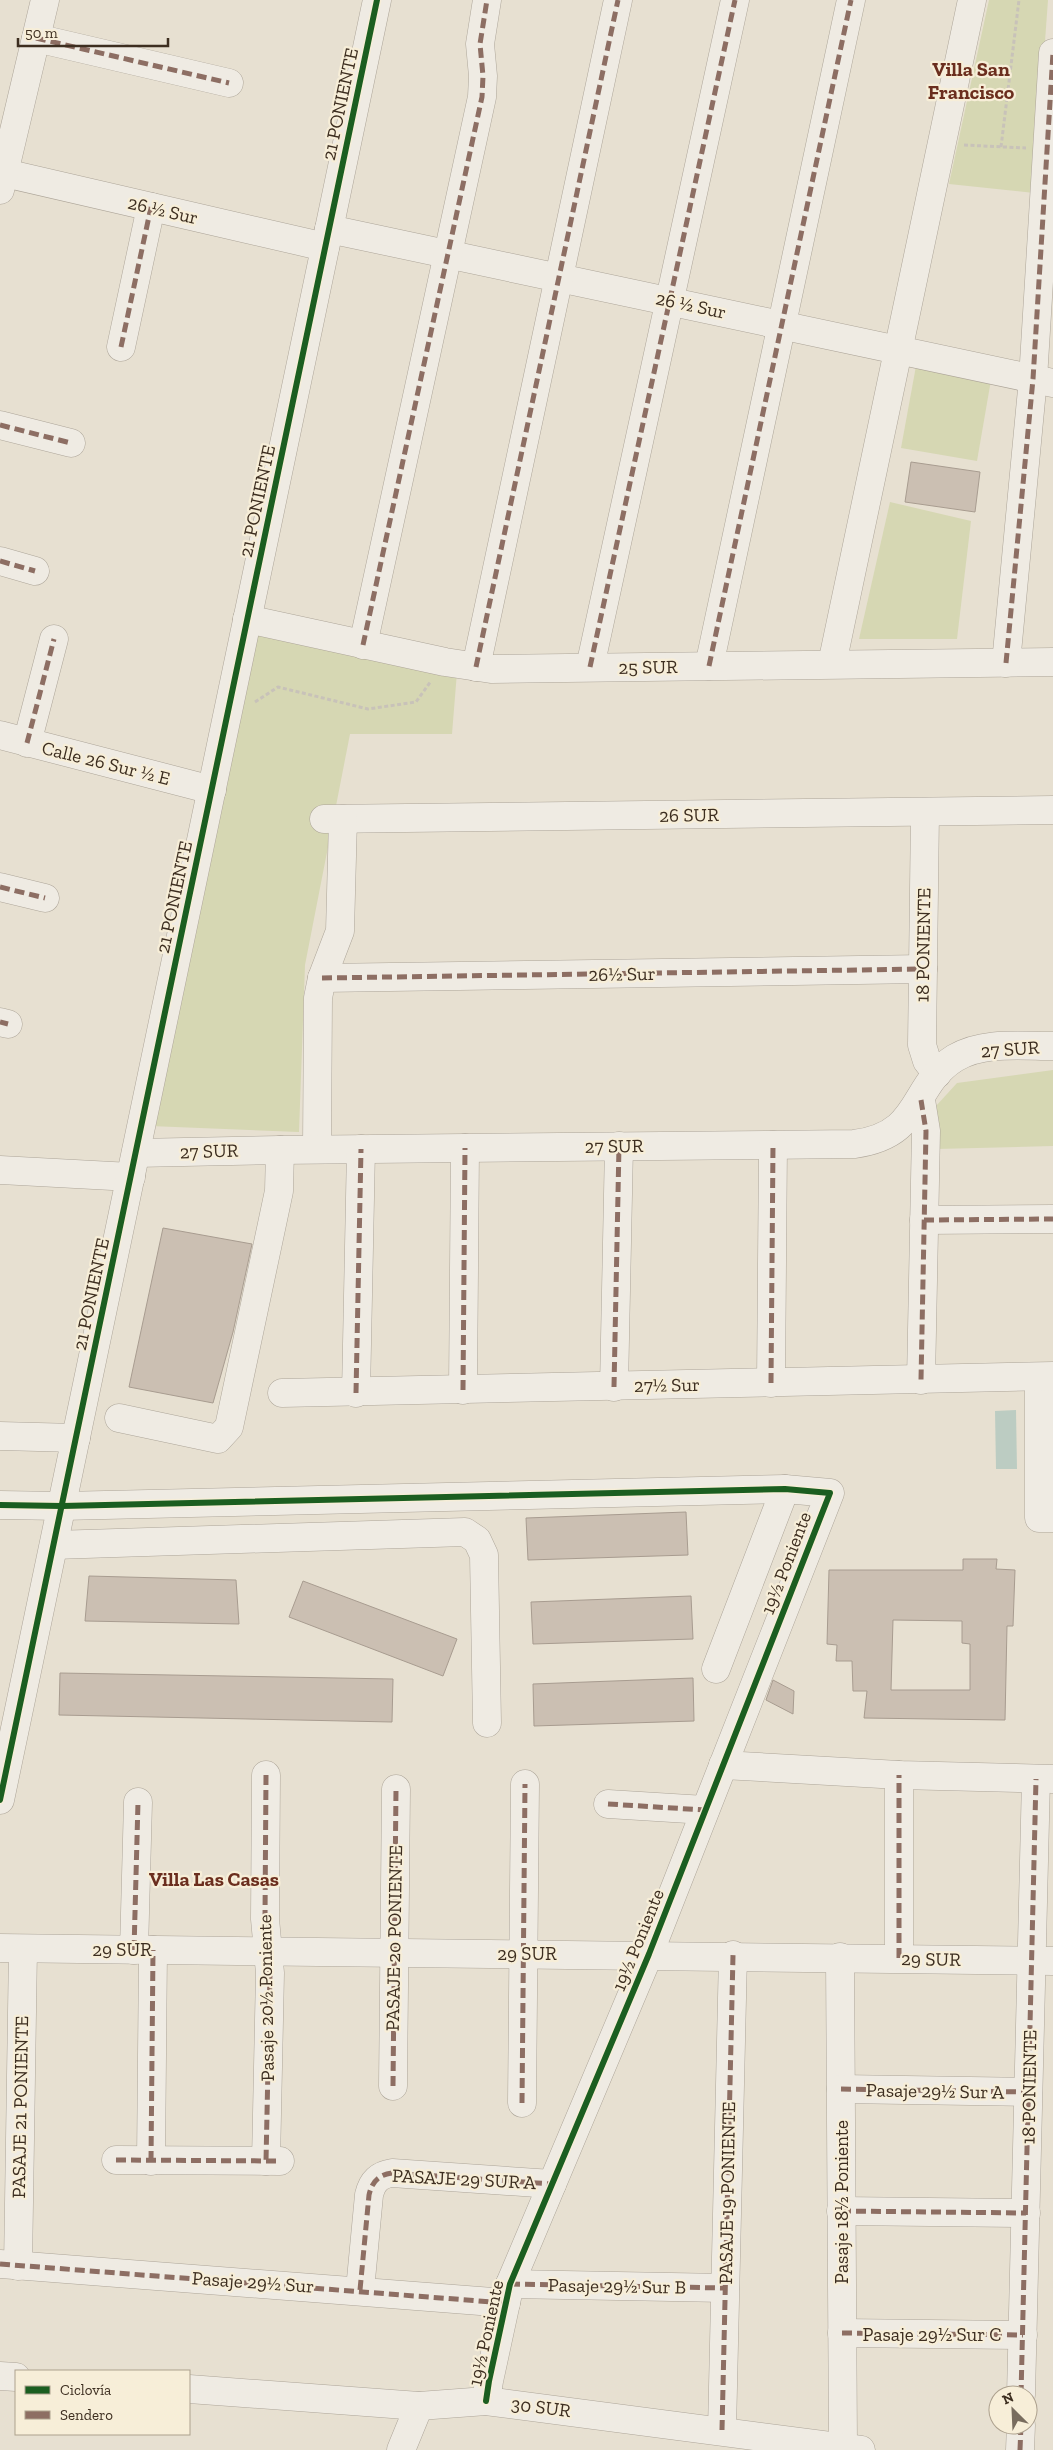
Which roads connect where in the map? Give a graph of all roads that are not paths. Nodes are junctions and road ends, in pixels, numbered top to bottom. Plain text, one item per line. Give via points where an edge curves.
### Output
1 (45, 0) edge
2 (377, 0) edge
3 (487, 0) edge
4 (618, 0) edge
5 (735, 0) edge
6 (851, 0) edge
7 (972, 0) edge
8 (36, 38) junction
9 (1053, 53) edge
10 (229, 83) dead end
11 (1, 178) edge
12 (151, 207) junction
13 (327, 238) junction
14 (448, 253) junction
15 (559, 276) junction
16 (670, 301) junction
17 (782, 325) junction
18 (120, 347) dead end
19 (899, 350) junction
20 (1043, 381) edge
21 (0, 425) edge
22 (71, 443) dead end
23 (0, 561) edge
24 (35, 571) dead end
25 (247, 619) junction
26 (54, 639) dead end
27 (362, 645) junction
28 (1053, 662) edge
29 (1006, 663) junction
30 (832, 664) junction
31 (709, 666) junction
32 (476, 667) junction
33 (590, 667) junction
34 (0, 735) edge
35 (27, 743) junction
36 (212, 790) junction
37 (1053, 810) edge
38 (925, 812) junction
39 (0, 887) edge
40 (45, 898) dead end
41 (923, 969) junction
42 (322, 978) junction
43 (1053, 1046) edge
44 (937, 1074) junction
45 (921, 1100) junction
46 (773, 1145) junction
47 (619, 1146) junction
48 (465, 1148) junction
49 (317, 1149) junction
50 (361, 1149) junction
51 (280, 1150) junction
52 (133, 1165) junction
53 (0, 1170) edge
54 (1053, 1219) edge
55 (924, 1220) junction
56 (1046, 1376) edge
57 (921, 1380) junction
58 (771, 1383) junction
59 (614, 1387) junction
60 (463, 1390) junction
61 (282, 1393) dead end
62 (356, 1393) junction
63 (118, 1418) dead end
64 (0, 1436) edge
65 (76, 1438) junction
66 (785, 1489) junction
67 (0, 1504) edge
68 (62, 1506) junction
69 (1053, 1518) edge
70 (54, 1545) junction
71 (716, 1669) dead end
72 (488, 1723) dead end
73 (723, 1765) junction
74 (899, 1774) junction
75 (266, 1775) dead end
76 (1044, 1779) edge
77 (525, 1784) dead end
78 (396, 1789) dead end
79 (0, 1800) edge
80 (138, 1802) dead end
81 (608, 1804) dead end
82 (706, 1810) junction
83 (11, 1948) edge
84 (144, 1950) junction
85 (268, 1951) junction
86 (394, 1952) junction
87 (523, 1953) junction
88 (649, 1954) junction
89 (732, 1955) junction
90 (840, 1957) junction
91 (899, 1958) junction
92 (1042, 1961) edge
93 (393, 2086) dead end
94 (841, 2089) junction
95 (1028, 2092) junction
96 (522, 2103) dead end
97 (116, 2160) dead end
98 (151, 2160) junction
99 (552, 2184) junction
100 (842, 2211) junction
101 (1026, 2214) junction
102 (9, 2265) edge
103 (725, 2288) junction
104 (360, 2290) junction
105 (508, 2293) junction
106 (842, 2333) junction
107 (1023, 2335) junction
108 (0, 2376) edge
109 (15, 2377) edge
110 (1022, 2385) edge
111 (190, 2389) edge
112 (486, 2400) junction
113 (418, 2406) junction
114 (722, 2430) junction
115 (1021, 2435) edge
116 (852, 2449) edge
117 (402, 2450) edge
118 (1020, 2450) edge

1 - 8 street
2 - 13 street, 21 PONIENTE
3 - 14 street via 480,44 482,97
4 - 15 street
5 - 16 street
6 - 17 street
7 - 19 street
8 - 10 street
8 - 11 street
9 - 20 street via 1047,150
11 - 12 street, 26 ½ Sur
12 - 13 street, 26 ½ Sur
12 - 18 street
13 - 14 street, 26 ½ Sur
13 - 25 street, 21 PONIENTE
14 - 15 street, 26 ½ Sur
14 - 27 street
15 - 16 street, 26 ½ Sur
15 - 32 street
16 - 17 street, 26 ½ Sur
16 - 33 street
17 - 19 street, 26 ½ Sur
17 - 31 street
19 - 20 street, 26 ½ Sur
19 - 30 street
20 - 29 street
21 - 22 street
23 - 24 street
25 - 27 street, 25 SUR
25 - 36 street, 21 PONIENTE
26 - 35 street
27 - 32 street, 25 SUR
28 - 29 street, 25 SUR
29 - 30 street, 25 SUR
30 - 31 street, 25 SUR
31 - 33 street, 25 SUR
32 - 33 street, 25 SUR
34 - 35 street, Calle 26 Sur ½ E
35 - 36 street, Calle 26 Sur ½ E
36 - 52 street, 21 PONIENTE
37 - 38 street, 26 SUR
38 - 41 street, 18 PONIENTE
38 - 42 street, 26 SUR via 334,819 340,931
39 - 40 street
41 - 42 street, 26½ Sur
41 - 44 street, 18 PONIENTE via 922,1045 927,1062
42 - 49 street via 318,998
43 - 44 street, 27 SUR via 979,1049 956,1058
44 - 45 street, 27 SUR
45 - 46 street, 27 SUR via 899,1126 876,1139 854,1144
45 - 55 street via 926,1131
46 - 47 street, 27 SUR
46 - 58 street
47 - 48 street, 27 SUR
47 - 59 street
48 - 50 street, 27 SUR
48 - 60 street
49 - 50 street, 27 SUR
49 - 51 street, 27 SUR
50 - 62 street
51 - 52 street, 27 SUR
51 - 63 street via 279,1191 229,1427 218,1439
52 - 53 street, 27 SUR
52 - 65 street, 21 PONIENTE
54 - 55 street
55 - 57 street
56 - 57 street, 27½ Sur
56 - 69 street via 1039,1518
57 - 58 street, 27½ Sur
58 - 59 street, 27½ Sur
59 - 60 street, 27½ Sur
60 - 62 street, 27½ Sur
61 - 62 street, 27½ Sur
64 - 65 street
65 - 68 street, 21 PONIENTE
66 - 68 street
66 - 71 street
66 - 73 street, 19½ Poniente via 830,1493
67 - 68 street
68 - 70 street, 21 PONIENTE
70 - 72 street via 465,1532 477,1540 484,1555
70 - 79 street, 21 PONIENTE
73 - 74 street
73 - 82 street, 19½ Poniente
74 - 76 street
74 - 91 street
75 - 85 street, Pasaje 20½ Poniente via 265,1919
76 - 92 street, 18 PONIENTE
77 - 87 street
78 - 86 street, PASAJE 20 PONIENTE
80 - 84 street
81 - 82 street
82 - 88 street, 19½ Poniente
83 - 84 street, 29 SUR
83 - 102 street, PASAJE 21 PONIENTE
84 - 85 street, 29 SUR
84 - 98 street
85 - 86 street, 29 SUR
85 - 98 street, Pasaje 20½ Poniente via 273,2161
86 - 87 street, 29 SUR
86 - 93 street, PASAJE 20 PONIENTE
87 - 88 street, 29 SUR
87 - 96 street
88 - 89 street, 29 SUR
88 - 99 street, 19½ Poniente
89 - 90 street, 29 SUR
89 - 103 street, PASAJE 19 PONIENTE
90 - 91 street, 29 SUR
90 - 94 street, Pasaje 18½ Poniente
91 - 92 street, 29 SUR
92 - 95 street, 18 PONIENTE
94 - 95 street, Pasaje 29½ Sur A
94 - 100 street, Pasaje 18½ Poniente
95 - 101 street, 18 PONIENTE
97 - 98 street
99 - 104 street, PASAJE 29 SUR A via 392,2173 377,2179 369,2195
99 - 105 street, 19½ Poniente
100 - 101 street
100 - 106 street, Pasaje 18½ Poniente
101 - 107 street, 18 PONIENTE
102 - 104 street, Pasaje 29½ Sur
103 - 105 street, Pasaje 29½ Sur B
103 - 114 street, PASAJE 19 PONIENTE
104 - 105 street, Pasaje 29½ Sur
105 - 112 street, 19½ Poniente
106 - 107 street, Pasaje 29½ Sur C
106 - 116 street, Pasaje 18½ Poniente
107 - 110 street, 18 PONIENTE
108 - 109 street
111 - 113 street, 30 SUR
112 - 113 street, 30 SUR
112 - 114 street, 30 SUR
113 - 117 street
114 - 116 street, 30 SUR
115 - 118 street

